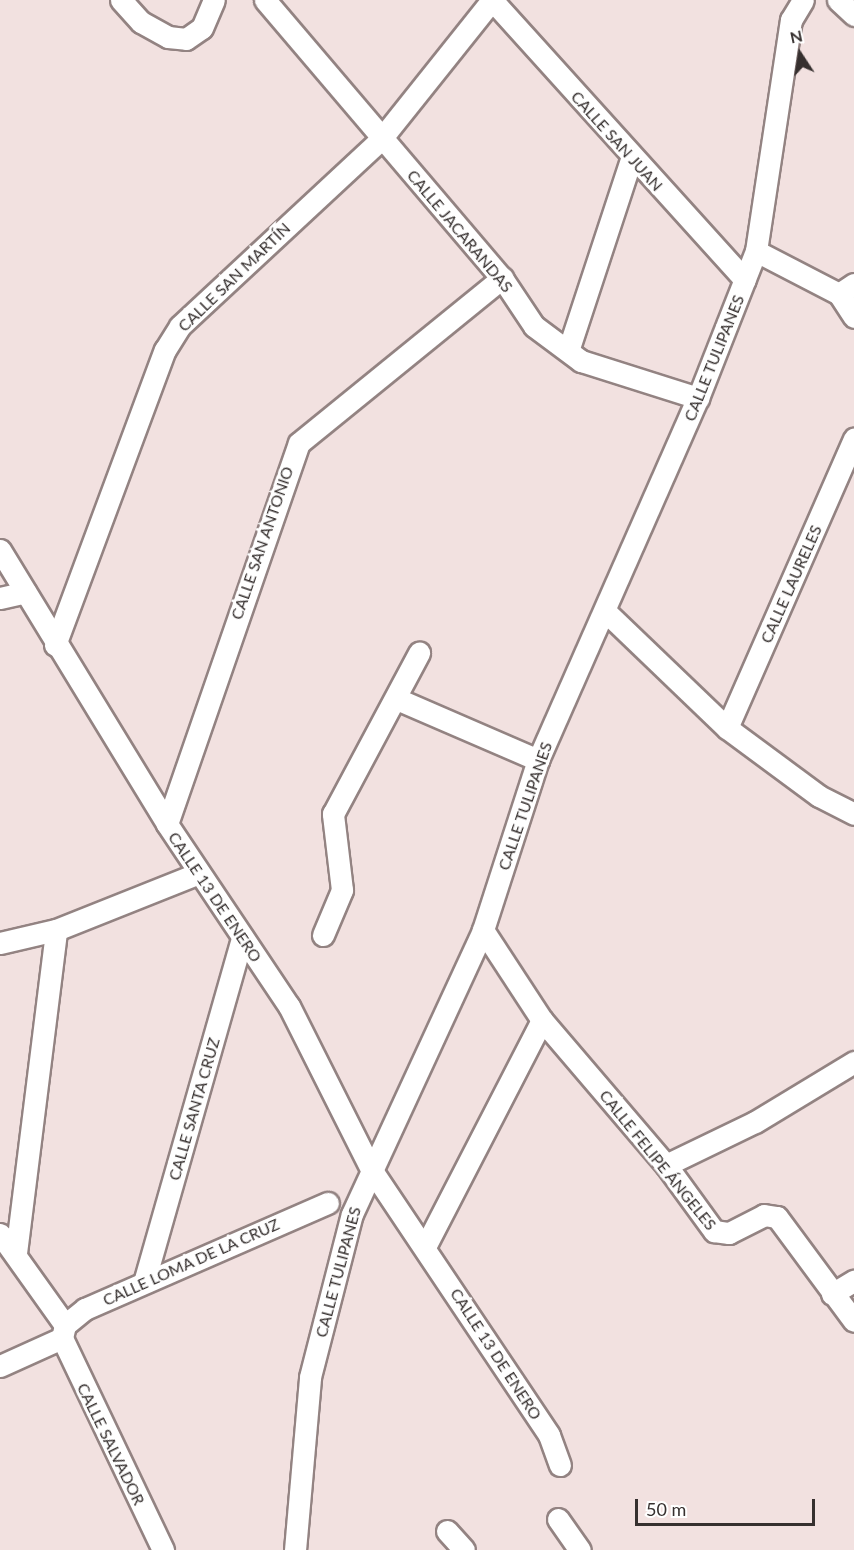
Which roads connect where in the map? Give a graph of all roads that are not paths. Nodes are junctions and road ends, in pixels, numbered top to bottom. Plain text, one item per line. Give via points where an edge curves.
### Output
1 (121, 0) edge
2 (214, 0) edge
3 (265, 0) edge
4 (492, 0) edge
5 (803, 0) edge
6 (838, 0) edge
7 (854, 15) edge
8 (381, 139) junction
9 (631, 159) junction
10 (756, 251) junction
11 (502, 278) junction
12 (745, 280) junction
13 (846, 289) edge
14 (854, 316) edge
15 (569, 348) junction
16 (699, 398) junction
17 (854, 440) edge
18 (0, 550) edge
19 (25, 592) junction
20 (0, 598) edge
21 (606, 612) junction
22 (54, 645) junction
23 (419, 653) dead end
24 (397, 699) junction
25 (727, 728) junction
26 (538, 760) junction
27 (854, 814) edge
28 (167, 824) junction
29 (199, 873) junction
30 (56, 930) junction
31 (483, 930) junction
32 (323, 935) dead end
33 (242, 938) junction
34 (0, 943) edge
35 (542, 1020) junction
36 (854, 1062) edge
37 (666, 1165) junction
38 (371, 1169) junction
39 (328, 1203) dead end
40 (0, 1234) edge
41 (426, 1245) junction
42 (16, 1253) junction
43 (145, 1279) junction
44 (854, 1281) edge
45 (832, 1294) junction
46 (854, 1321) edge
47 (63, 1331) junction
48 (0, 1366) edge
49 (560, 1465) dead end
50 (558, 1519) dead end
51 (447, 1531) dead end
52 (163, 1550) edge
53 (295, 1550) edge
54 (464, 1550) edge
55 (580, 1550) edge

1 - 2 street via 141,22 168,37 186,39 202,28
3 - 8 street, CALLE JACARANDAS
4 - 8 street, CALLE SAN MARTÍN
4 - 9 street, CALLE SAN JUAN
5 - 10 street, CALLE TULIPANES via 791,20
6 - 7 street
8 - 11 street, CALLE JACARANDAS
8 - 22 street, CALLE SAN MARTÍN via 180,326 165,350
9 - 12 street, CALLE SAN JUAN
9 - 15 street
10 - 12 street, CALLE TULIPANES
10 - 13 street
11 - 15 street, CALLE JACARANDAS via 534,327
11 - 28 street, CALLE SAN ANTONIO via 299,442
12 - 16 street, CALLE TULIPANES
13 - 14 street
15 - 16 street, CALLE JACARANDAS via 581,360
16 - 21 street, CALLE TULIPANES
17 - 25 street, CALLE LAURELES
18 - 19 street, CALLE 13 DE ENERO
19 - 20 street
19 - 22 street, CALLE 13 DE ENERO
21 - 25 street
21 - 26 street, CALLE TULIPANES
22 - 28 street, CALLE 13 DE ENERO
23 - 24 street
24 - 26 street
24 - 32 street via 333,814 342,890
25 - 27 street via 819,796
26 - 31 street, CALLE TULIPANES
28 - 29 street, CALLE 13 DE ENERO
29 - 30 street
29 - 33 street, CALLE 13 DE ENERO
30 - 34 street
30 - 42 street
31 - 35 street, CALLE FELIPE ÁNGELES
31 - 38 street, CALLE TULIPANES
33 - 38 street, CALLE 13 DE ENERO via 289,1006
33 - 43 street, CALLE SANTA CRUZ
35 - 37 street, CALLE FELIPE ÁNGELES
35 - 41 street
36 - 37 street via 755,1122
37 - 45 street, CALLE FELIPE ÁNGELES via 714,1232 729,1233 764,1215 777,1217
38 - 41 street, CALLE 13 DE ENERO
38 - 53 street, CALLE TULIPANES via 352,1214 310,1377
39 - 43 street, CALLE LOMA DE LA CRUZ
40 - 42 street, CALLE SALVADOR
41 - 49 street, CALLE 13 DE ENERO via 549,1435
42 - 47 street, CALLE SALVADOR
43 - 47 street, CALLE LOMA DE LA CRUZ
44 - 45 street
45 - 46 street, CALLE FELIPE ÁNGELES
47 - 48 street, CALLE LOMA DE LA CRUZ
47 - 52 street, CALLE SALVADOR
50 - 55 street
51 - 54 street

